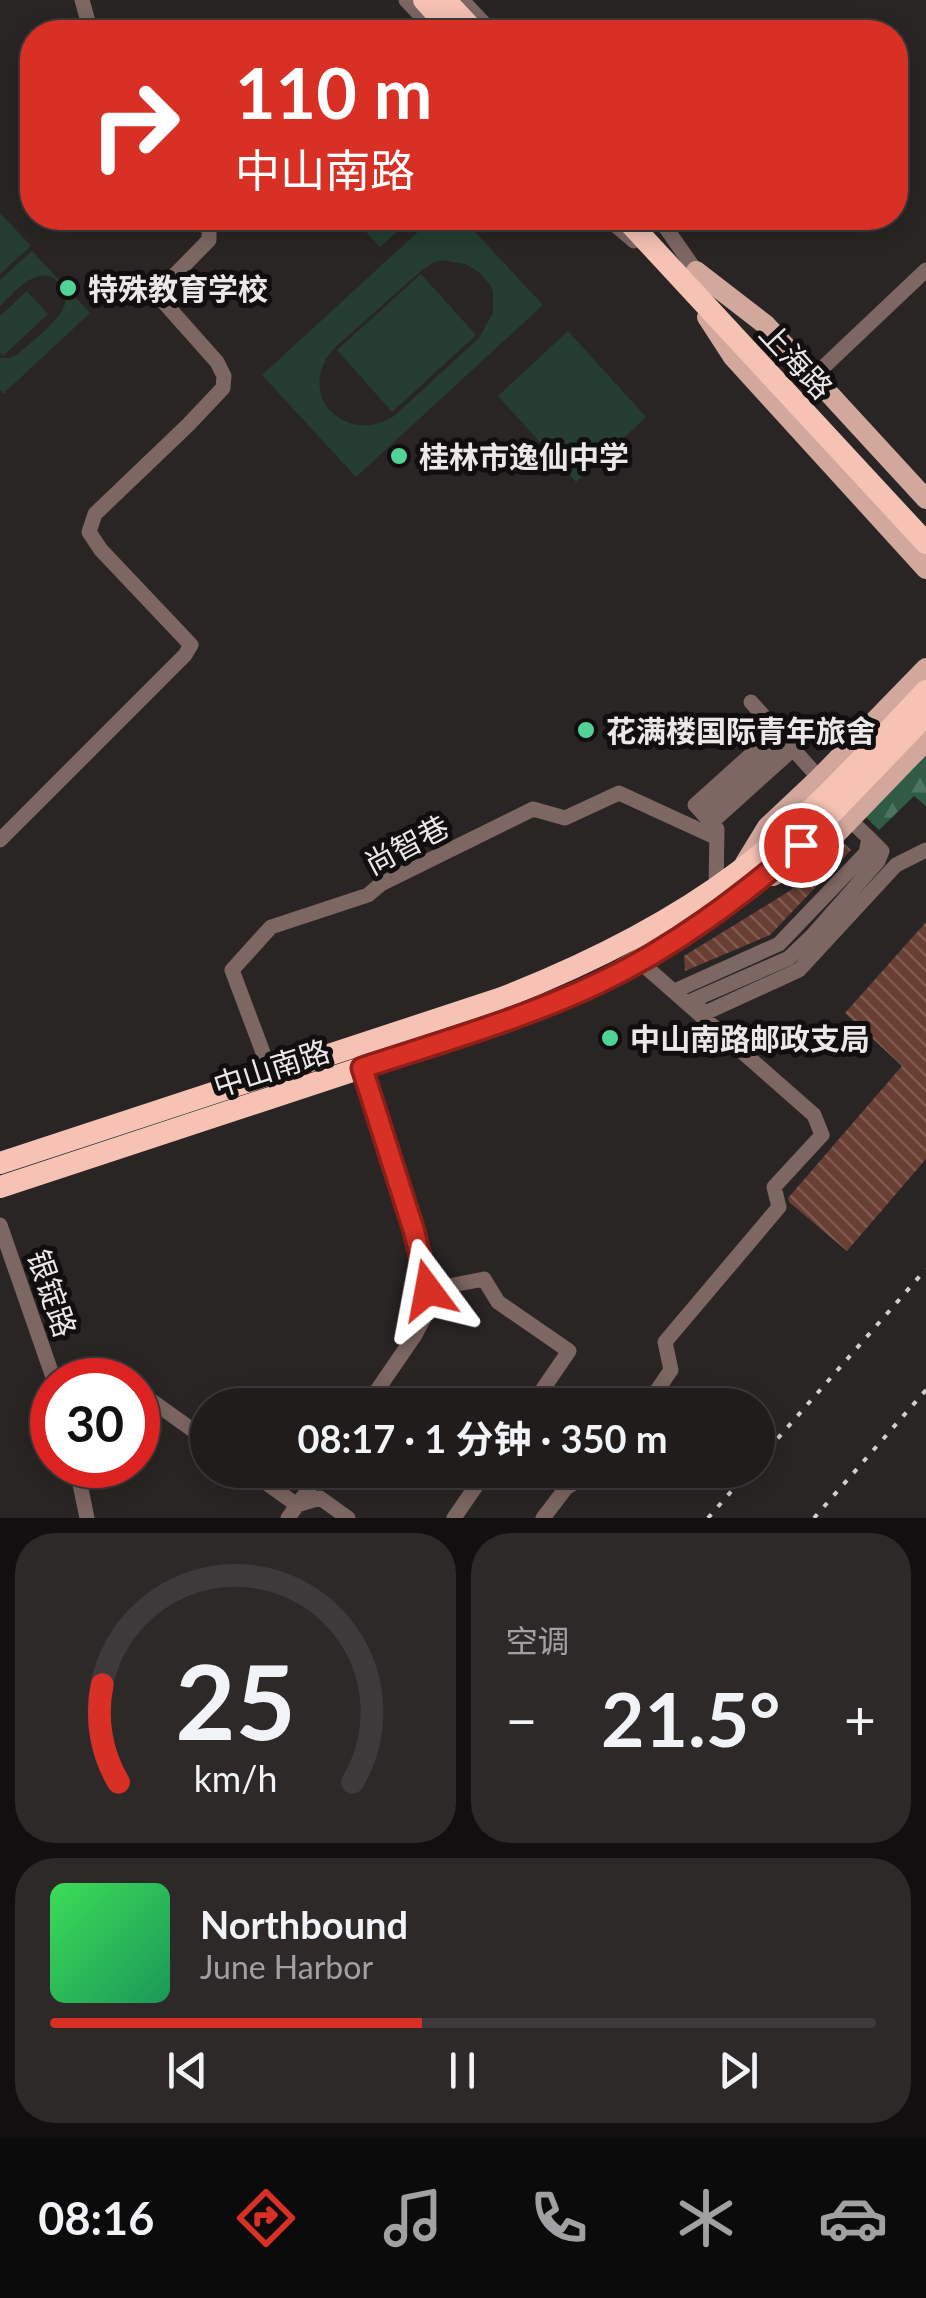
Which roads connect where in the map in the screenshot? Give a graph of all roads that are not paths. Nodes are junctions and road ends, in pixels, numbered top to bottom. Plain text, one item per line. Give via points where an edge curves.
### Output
1 (406, 0) edge
2 (424, 0) edge
3 (445, 0) edge
4 (462, 0) edge
5 (425, 20) edge
6 (443, 20) edge
7 (464, 20) edge
8 (481, 20) edge
9 (209, 230) edge
10 (624, 230) edge
11 (638, 230) edge
12 (655, 230) edge
13 (665, 230) edge
14 (926, 270) edge
15 (690, 276) junction
16 (813, 377) junction
17 (926, 500) edge
18 (926, 522) edge
19 (926, 543) edge
20 (926, 569) edge
21 (926, 668) edge
22 (926, 692) edge
23 (750, 702) dead end
24 (926, 715) edge
25 (926, 741) edge
26 (782, 753) junction
27 (836, 785) junction
28 (710, 825) junction
29 (926, 835) edge
30 (868, 837) junction
31 (0, 840) edge
32 (926, 850) edge
33 (896, 865) junction
34 (747, 878) junction
35 (716, 888) junction
36 (641, 960) junction
37 (682, 992) junction
38 (362, 1068) junction
39 (271, 1074) junction
40 (0, 1163) edge
41 (0, 1187) edge
42 (0, 1225) edge
43 (428, 1290) junction
44 (46, 1358) edge
45 (379, 1388) edge
46 (544, 1388) edge
47 (659, 1388) edge
48 (160, 1407) edge
49 (190, 1428) edge
50 (81, 1488) edge
51 (267, 1488) edge
52 (309, 1488) edge
53 (475, 1488) edge
54 (566, 1488) edge
55 (292, 1512) edge
56 (87, 1518) edge
57 (348, 1518) edge
58 (454, 1518) edge
59 (543, 1518) edge

1 - 5 street
2 - 6 highway
3 - 7 highway
4 - 8 street
9 - 31 street via 210,240 160,290 217,362 223,388 95,514 89,532 191,645
10 - 15 street
11 - 15 highway, 上海路
12 - 15 highway, 上海路
13 - 15 street
14 - 16 street
15 - 16 main road via 766,325
15 - 18 highway, 上海路
15 - 19 highway, 上海路
15 - 20 main road via 733,358
16 - 17 main road
21 - 27 main road
22 - 27 highway
23 - 26 street
24 - 27 highway
25 - 30 main road
26 - 27 street
26 - 28 street
27 - 34 highway, 中山南路 via 801,845
27 - 34 main road via 766,827
28 - 35 street
28 - 39 street, 尚智巷 via 619,793 565,818 534,810 368,896 271,927 232,970
29 - 33 street
30 - 33 street
30 - 34 main road
30 - 37 street via 866,852 780,944
32 - 33 street
33 - 37 street via 798,970 704,1014
34 - 35 highway, 中山南路
34 - 36 highway, 中山南路 via 705,921
35 - 39 highway, 中山南路 via 624,945 548,980
36 - 37 street
36 - 38 highway, 中山南路 via 525,1013
36 - 47 street via 814,1115 822,1135 774,1187 779,1207 665,1342 671,1370
38 - 41 highway, 中山南路
38 - 43 street
39 - 40 highway, 中山南路
42 - 44 street, 银锭路
43 - 45 street via 426,1314
43 - 46 street via 484,1279 498,1302 569,1351
48 - 49 street
50 - 56 street
51 - 55 street
52 - 55 street
53 - 58 street
54 - 59 street
55 - 57 street via 320,1498

